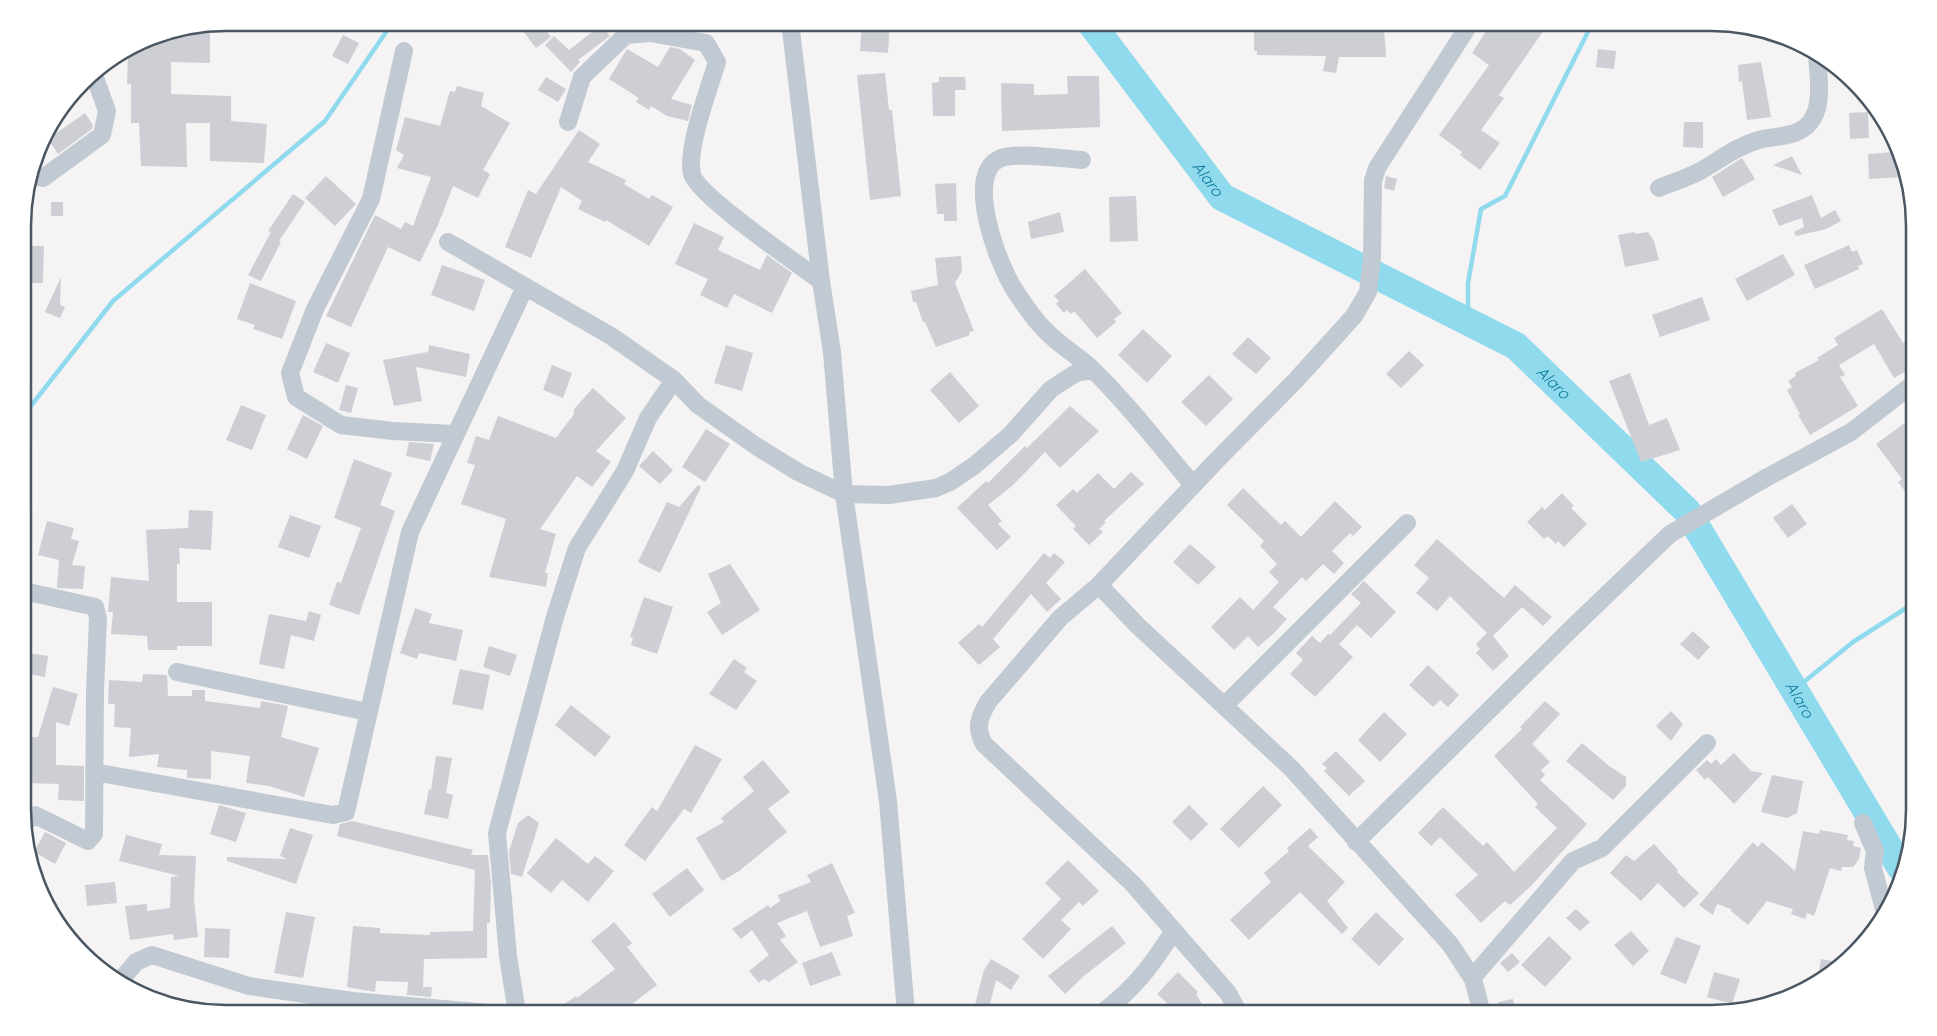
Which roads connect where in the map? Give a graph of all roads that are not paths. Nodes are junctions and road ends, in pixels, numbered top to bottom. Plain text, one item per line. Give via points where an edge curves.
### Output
1 (791, 31) edge
2 (1465, 31) edge
3 (404, 51) dead end
4 (1818, 63) edge
5 (96, 81) edge
6 (568, 122) dead end
7 (1082, 160) dead end
8 (38, 177) edge
9 (1659, 188) dead end
10 (448, 242) dead end
11 (821, 281) junction
12 (525, 287) junction
13 (1093, 370) junction
14 (674, 380) junction
15 (1906, 389) edge
16 (454, 434) junction
17 (1193, 485) junction
18 (844, 494) junction
19 (1407, 523) dead end
20 (1099, 584) junction
21 (31, 593) edge
22 (177, 672) dead end
23 (1224, 706) junction
24 (368, 712) junction
25 (1707, 743) dead end
26 (94, 772) junction
27 (32, 817) edge
28 (1863, 823) dead end
29 (1356, 842) junction
30 (1882, 903) edge
31 (1174, 930) junction
32 (122, 974) edge
33 (1472, 978) junction
34 (397, 1005) edge
35 (513, 1005) edge
36 (905, 1005) edge
37 (1112, 1005) edge
38 (1235, 1005) edge
39 (1480, 1005) edge

1 - 11 street
2 - 17 street via 1377,168 1373,181 1368,292 1354,316
3 - 16 street via 371,199 315,309 290,373 296,397 341,425
4 - 9 street via 1819,107 1799,133 1759,140 1741,147 1700,171
5 - 8 street via 107,111 102,135 43,178
6 - 11 street via 582,77 626,35 650,33 706,43 716,62 692,149 692,175 708,196
7 - 13 street via 1031,156 1001,158 988,171 983,203 988,225 1013,288 1046,331
10 - 12 street
11 - 18 street via 832,352
12 - 14 street via 611,336
12 - 16 street
13 - 17 street
13 - 18 street via 1076,373 1051,389 1011,434 950,482 936,488 889,495
14 - 18 street via 698,405 756,446 798,472
14 - 35 street via 648,418 625,471 577,548 555,617 497,833
15 - 29 street via 1851,432 1764,478 1670,534
16 - 24 street via 410,532
17 - 20 street
18 - 36 street via 888,801
19 - 23 street
20 - 23 street via 1137,625
20 - 31 street via 1060,618 988,702 979,718 979,734 984,744 1133,884
21 - 26 street via 95,607 98,618
22 - 24 street
23 - 29 street via 1291,768
24 - 26 street via 346,812 333,815
25 - 33 street via 1602,848 1573,861
26 - 27 street via 94,834 88,841
28 - 30 street via 1875,851 1873,868
29 - 33 street via 1450,944
31 - 37 street via 1145,974
31 - 38 street
32 - 34 street via 136,962 152,955 249,986
33 - 39 street

